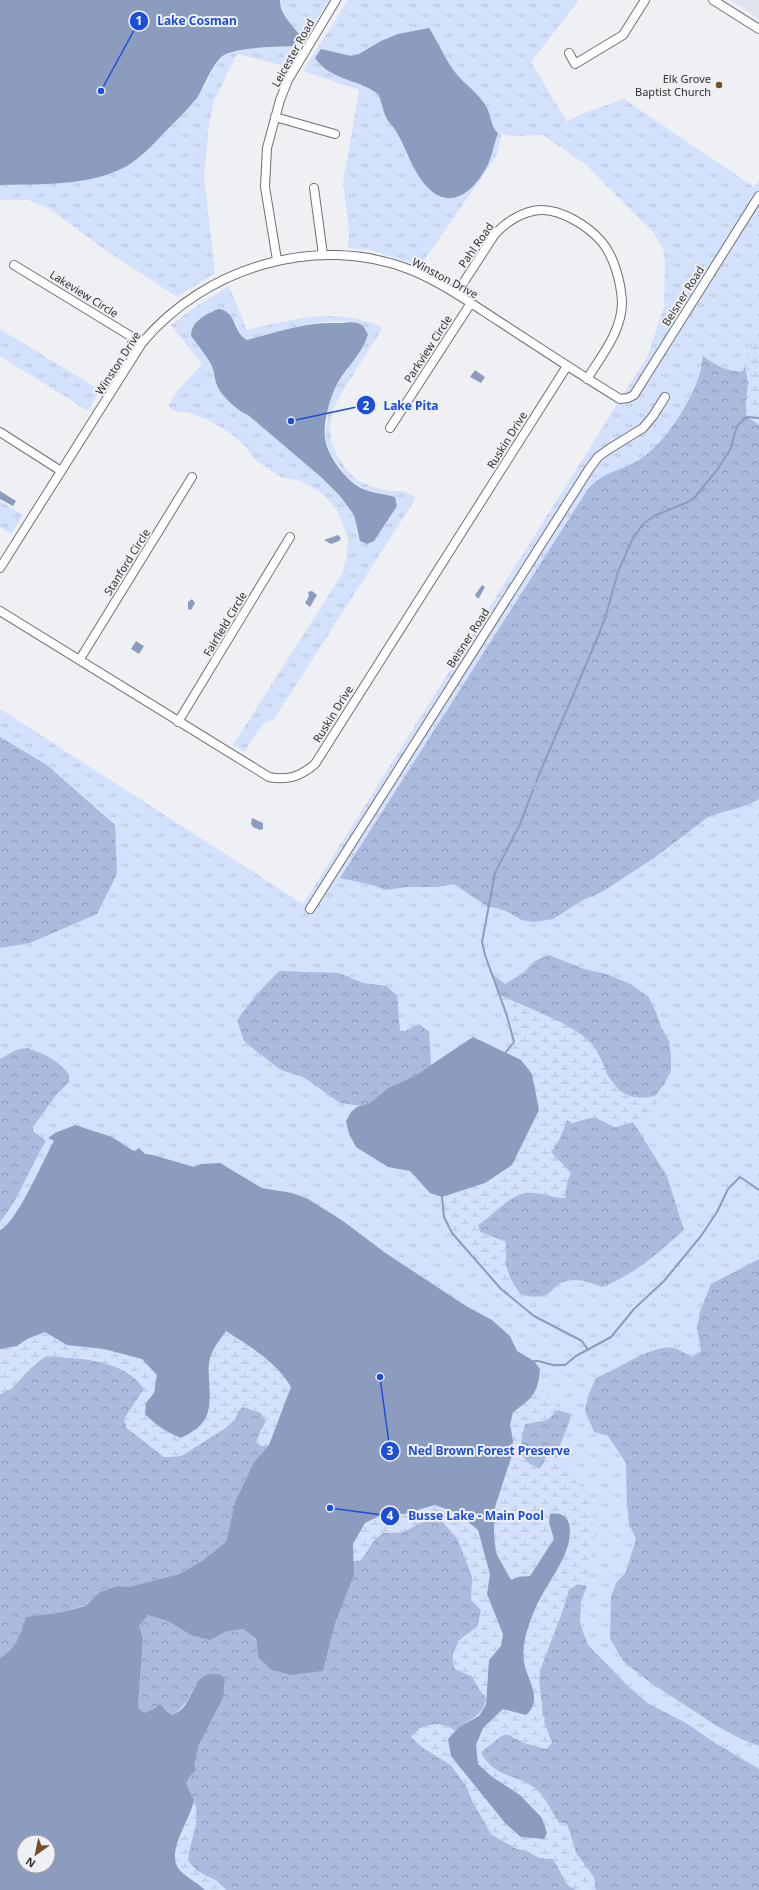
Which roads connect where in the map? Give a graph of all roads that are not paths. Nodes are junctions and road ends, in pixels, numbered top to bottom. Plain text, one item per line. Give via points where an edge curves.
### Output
1 (336, 0) edge
2 (645, 0) edge
3 (713, 0) edge
4 (759, 29) edge
5 (569, 52) dead end
6 (275, 117) junction
7 (335, 134) dead end
8 (314, 188) dead end
9 (759, 196) edge
10 (323, 255) junction
11 (277, 260) junction
12 (14, 265) dead end
13 (456, 294) junction
14 (471, 303) junction
15 (142, 343) junction
16 (567, 366) junction
17 (587, 378) junction
18 (665, 397) dead end
19 (620, 399) joint
20 (390, 428) dead end
21 (0, 432) edge
22 (61, 471) junction
23 (192, 477) dead end
24 (290, 538) dead end
25 (0, 568) edge
26 (0, 611) edge
27 (80, 659) junction
28 (178, 722) junction
29 (310, 909) dead end

1 - 6 street, Leicester Road via 288,80
2 - 5 street via 623,35 575,64
3 - 4 street
6 - 7 street
6 - 11 street, Leicester Road via 268,148 265,187
8 - 10 street
9 - 19 street, Beisner Road via 634,395
10 - 11 street, Winston Drive
10 - 13 street, Winston Drive via 354,257 411,270
11 - 15 street, Winston Drive via 215,284 166,317
12 - 15 street, Lakeview Circle
13 - 14 street, Winston Drive
13 - 17 street, Pahl Road via 502,226 524,214 540,210 555,212 571,219 602,242 614,264 622,302 614,336
14 - 16 street, Winston Drive
14 - 20 street, Parkview Circle
15 - 22 street, Winston Drive
16 - 17 street, Winston Drive
16 - 28 street, Ruskin Drive via 315,764 305,773 280,779 269,777
17 - 19 street, Winston Drive
18 - 29 street, Beisner Road via 643,428 609,449 589,469
21 - 22 street
22 - 25 street, Winston Drive
23 - 27 street, Stanford Circle
24 - 28 street, Fairfield Circle
26 - 27 street, Ruskin Drive
27 - 28 street, Ruskin Drive

